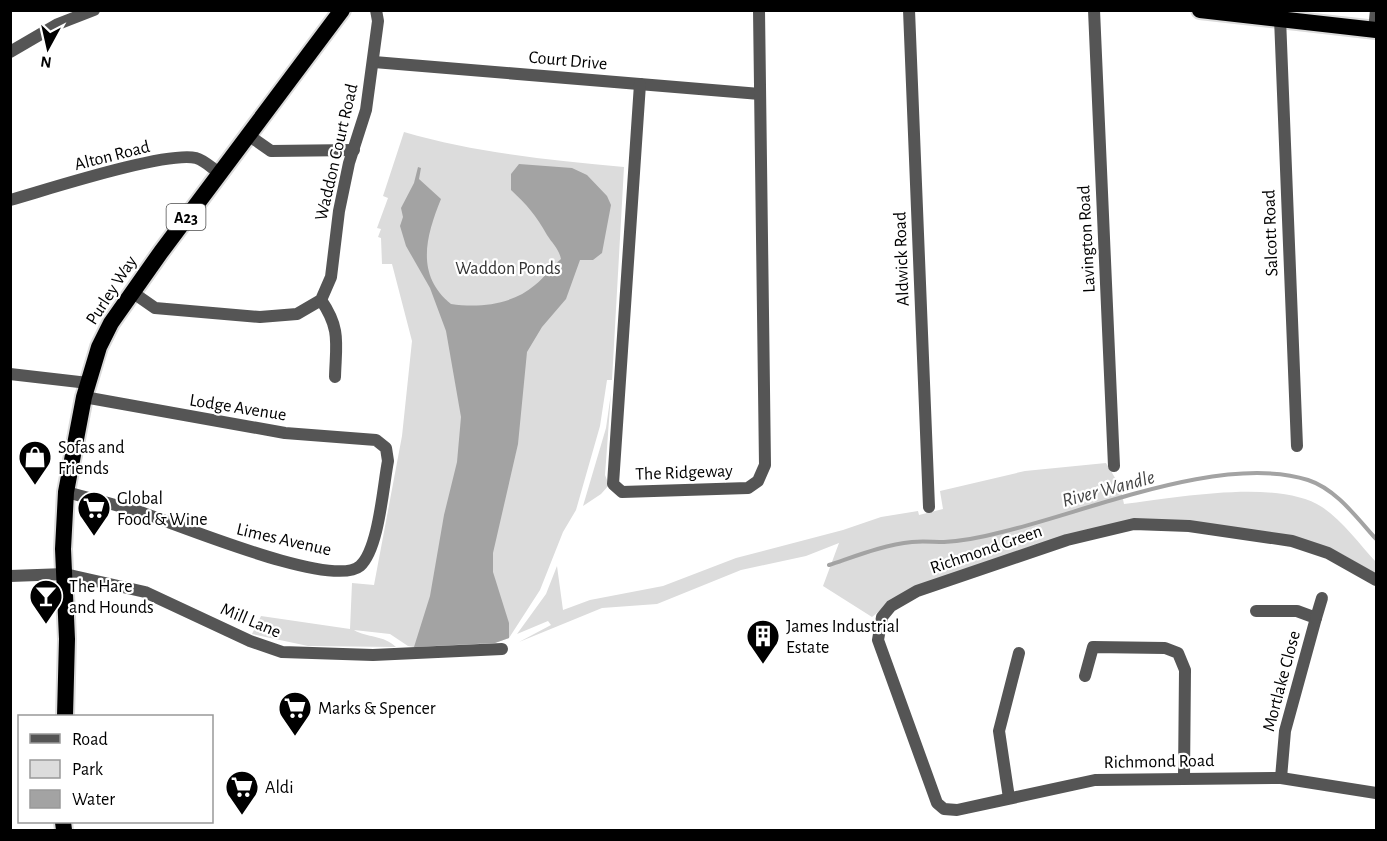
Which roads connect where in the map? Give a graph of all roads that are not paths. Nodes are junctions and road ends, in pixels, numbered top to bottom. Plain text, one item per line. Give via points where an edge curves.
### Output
1 (94, 10) edge
2 (376, 10) edge
3 (759, 10) edge
4 (909, 10) edge
5 (1094, 10) edge
6 (1200, 10) edge
7 (1376, 10) edge
8 (338, 12) edge
9 (1280, 18) junction
10 (1375, 30) edge
11 (10, 52) edge
12 (374, 62) junction
13 (640, 84) junction
14 (760, 94) junction
15 (248, 135) junction
16 (354, 150) junction
17 (219, 173) junction
18 (10, 200) edge
19 (132, 292) junction
20 (321, 300) junction
21 (10, 374) edge
22 (335, 377) dead end
23 (82, 386) junction
24 (1297, 446) dead end
25 (1114, 466) dead end
26 (66, 492) junction
27 (929, 507) dead end
28 (357, 569) joint
29 (65, 574) junction
30 (10, 576) edge
31 (1377, 580) edge
32 (1322, 598) dead end
33 (1256, 611) dead end
34 (1316, 618) junction
35 (502, 650) dead end
36 (1019, 653) dead end
37 (1085, 676) dead end
38 (65, 715) edge
39 (1184, 778) junction
40 (1281, 778) junction
41 (1377, 793) edge
42 (1009, 798) junction
43 (944, 809) joint

1 - 11 street via 58,24
2 - 12 street, Waddon Court Road
3 - 14 street, The Ridgeway
4 - 27 street, Aldwick Road
5 - 25 street, Lavington Road
6 - 9 highway
7 - 10 street
8 - 15 highway, Purley Way / A23
9 - 10 highway
9 - 24 street, Salcott Road
12 - 13 street, Court Drive
12 - 16 street, Waddon Court Road
13 - 14 street, Court Drive
13 - 14 street, The Ridgeway via 612,476 614,488 622,492 748,488 764,470
15 - 16 street via 271,151
15 - 17 highway, Purley Way / A23
16 - 20 street, Waddon Court Road via 339,211 332,277
17 - 18 street, Alton Road via 193,158 170,160
17 - 19 highway, Purley Way / A23
19 - 20 street via 155,308 260,317 297,315
19 - 23 highway, Purley Way / A23 via 102,339
20 - 22 street via 336,325
21 - 23 street, Lodge Avenue
23 - 26 highway, Purley Way / A23
23 - 28 street, Lodge Avenue via 285,433 376,440 386,448 388,461 373,540 365,561
26 - 28 street, Limes Avenue via 138,511 222,544 296,564 346,572
26 - 29 highway, Purley Way / A23
29 - 30 street, Mill Lane
29 - 35 street, Mill Lane via 146,592 282,652 364,655
29 - 38 highway, Purley Way / A23
31 - 43 street, Richmond Green via 1328,553 1292,541 1189,526 1134,524 1067,540 902,598 882,617 878,640 937,803
32 - 34 street
33 - 34 street, Mortlake Close via 1297,611
34 - 40 street, Mortlake Close via 1285,731
36 - 42 street via 999,731
37 - 39 street via 1093,646 1165,648 1178,653 1185,670
39 - 40 street, Richmond Road
39 - 42 street, Richmond Road via 1095,780
40 - 41 street, Richmond Road
42 - 43 street, Richmond Road via 957,810

